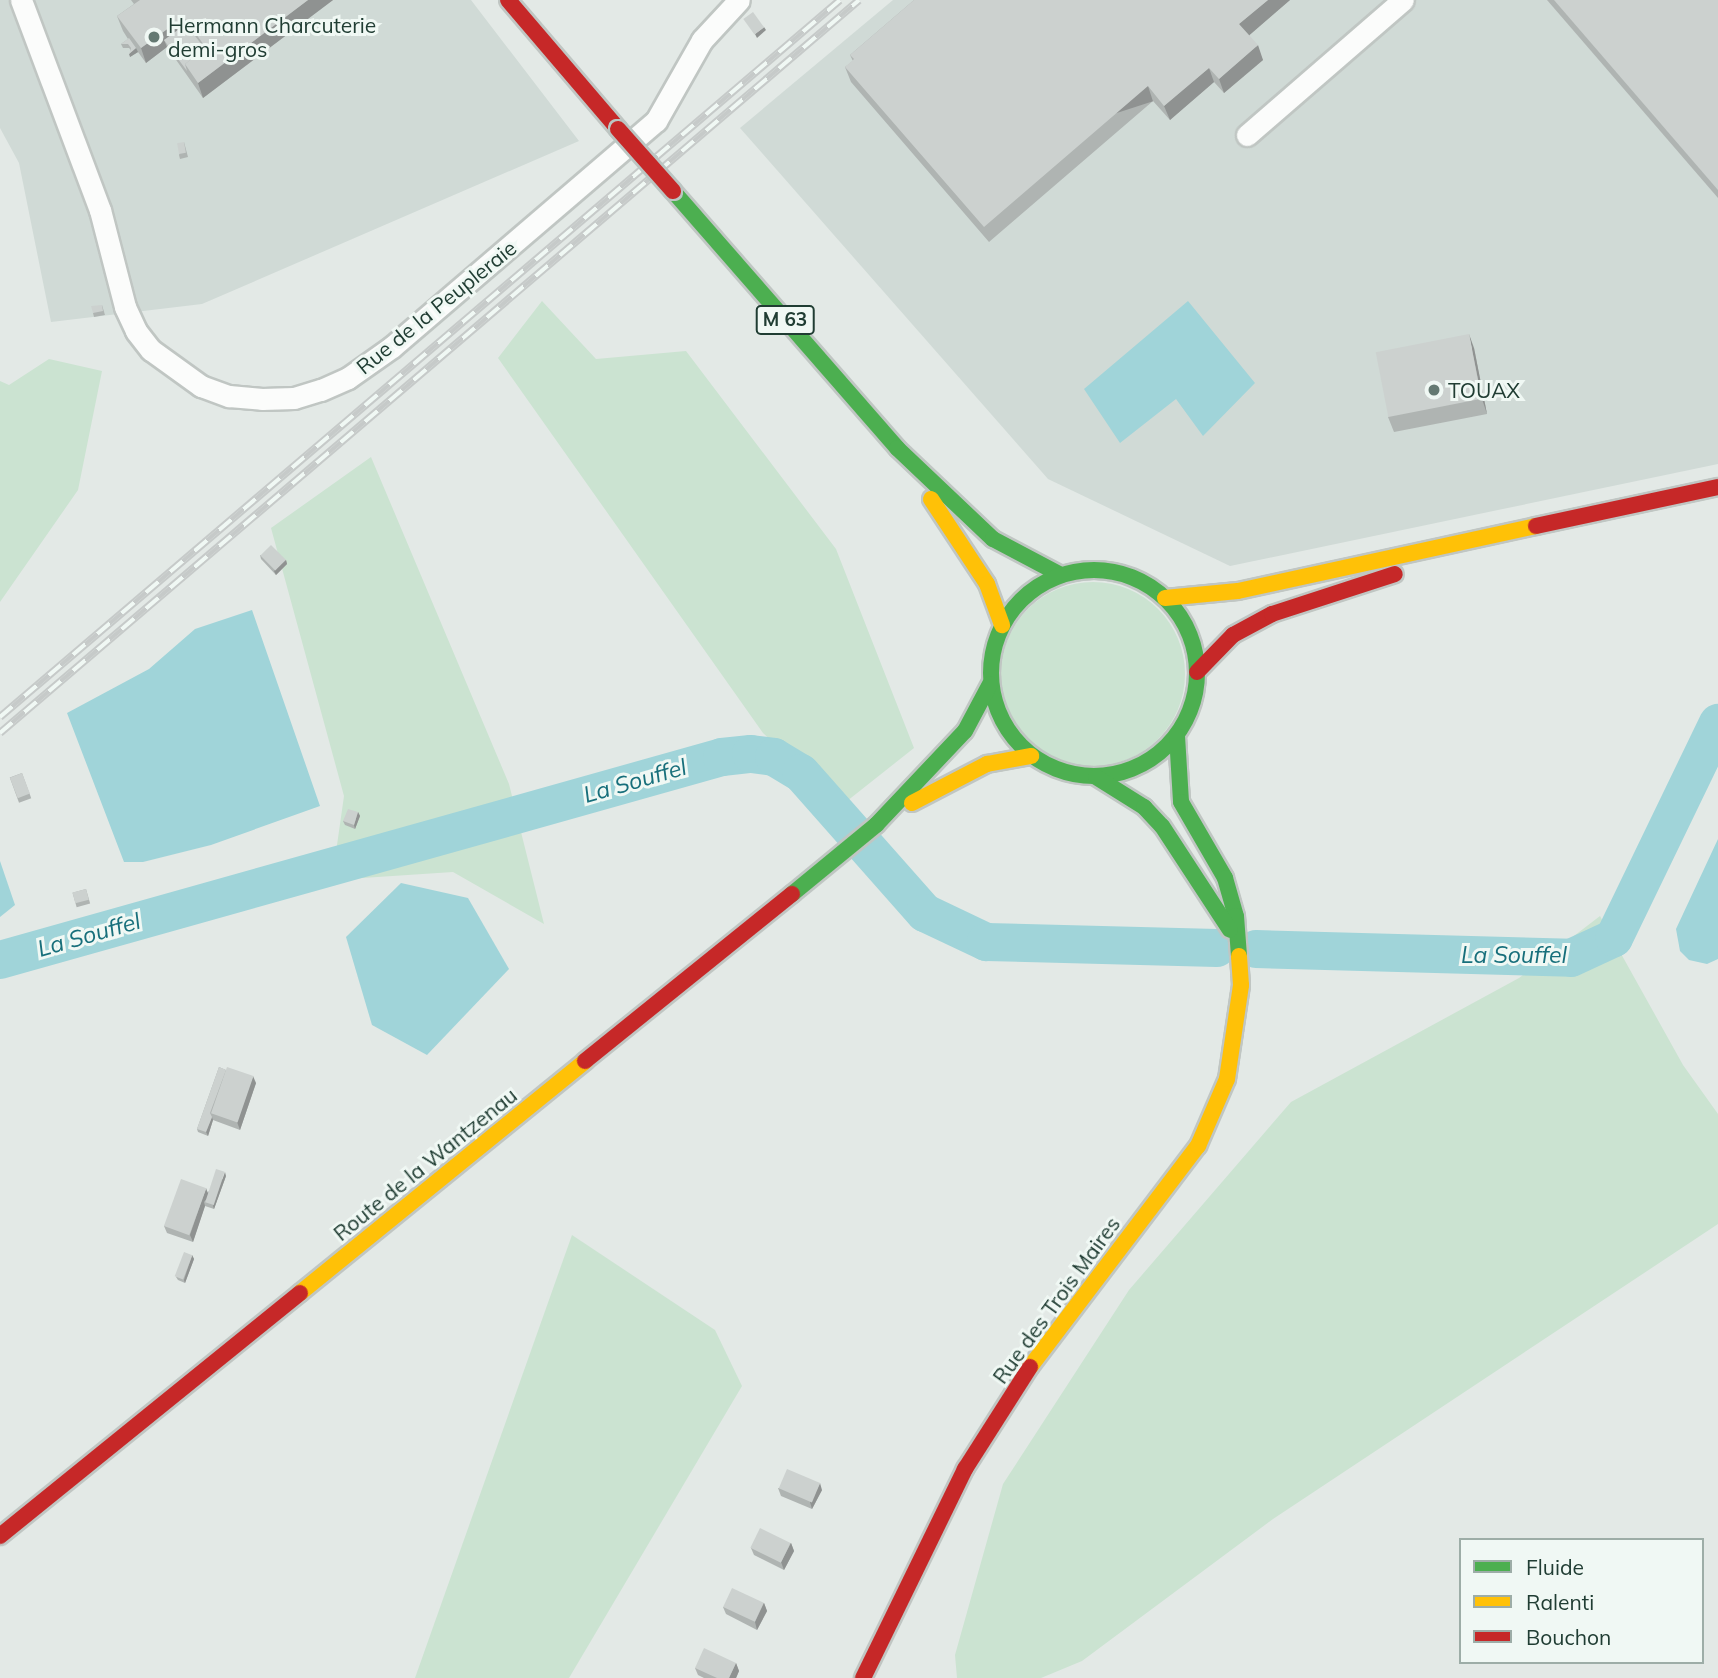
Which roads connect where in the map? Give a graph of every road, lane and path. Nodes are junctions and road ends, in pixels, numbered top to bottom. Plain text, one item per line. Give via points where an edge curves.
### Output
1 (21, 0) edge
2 (508, 0) edge
3 (739, 0) edge
4 (1403, 0) edge
5 (1247, 135) dead end
6 (897, 448) junction
7 (1718, 487) edge
8 (1570, 521) junction
9 (1060, 575) junction
10 (1165, 598) junction
11 (1002, 625) junction
12 (1198, 672) junction
13 (990, 684) junction
14 (1177, 736) junction
15 (1031, 756) junction
16 (1096, 777) junction
17 (876, 825) junction
18 (1236, 939) junction
19 (4, 1524) edge
20 (863, 1678) edge

1 - 3 street, Rue de la Peupleraie via 100,210 125,307 151,350 201,386 229,396 294,398 348,378 392,346 656,121 702,40
2 - 6 main road, M 63, bridge
4 - 5 street
6 - 9 main road, M 63 via 993,539
6 - 11 main road, M 63 via 975,564
7 - 8 main road
8 - 10 main road via 1238,591
8 - 12 main road via 1272,614 1233,635
9 - 10 main road via 1105,570 1147,585
9 - 11 main road via 1017,604
10 - 12 main road via 1189,632
11 - 13 main road via 992,654
12 - 14 main road via 1192,705
13 - 15 main road via 1002,720
13 - 17 main road, Route de la Wantzenau via 965,731
14 - 16 main road via 1141,765
14 - 18 main road, Rue des Trois Maires via 1181,802 1232,896
15 - 16 main road via 1073,775
15 - 17 main road, Route de la Wantzenau via 987,764 960,775
16 - 18 main road, Rue des Trois Maires via 1144,807 1161,826
17 - 19 main road, Route de la Wantzenau
18 - 20 main road, Rue des Trois Maires via 1239,1017 1227,1079 1198,1146 1021,1378 965,1469

